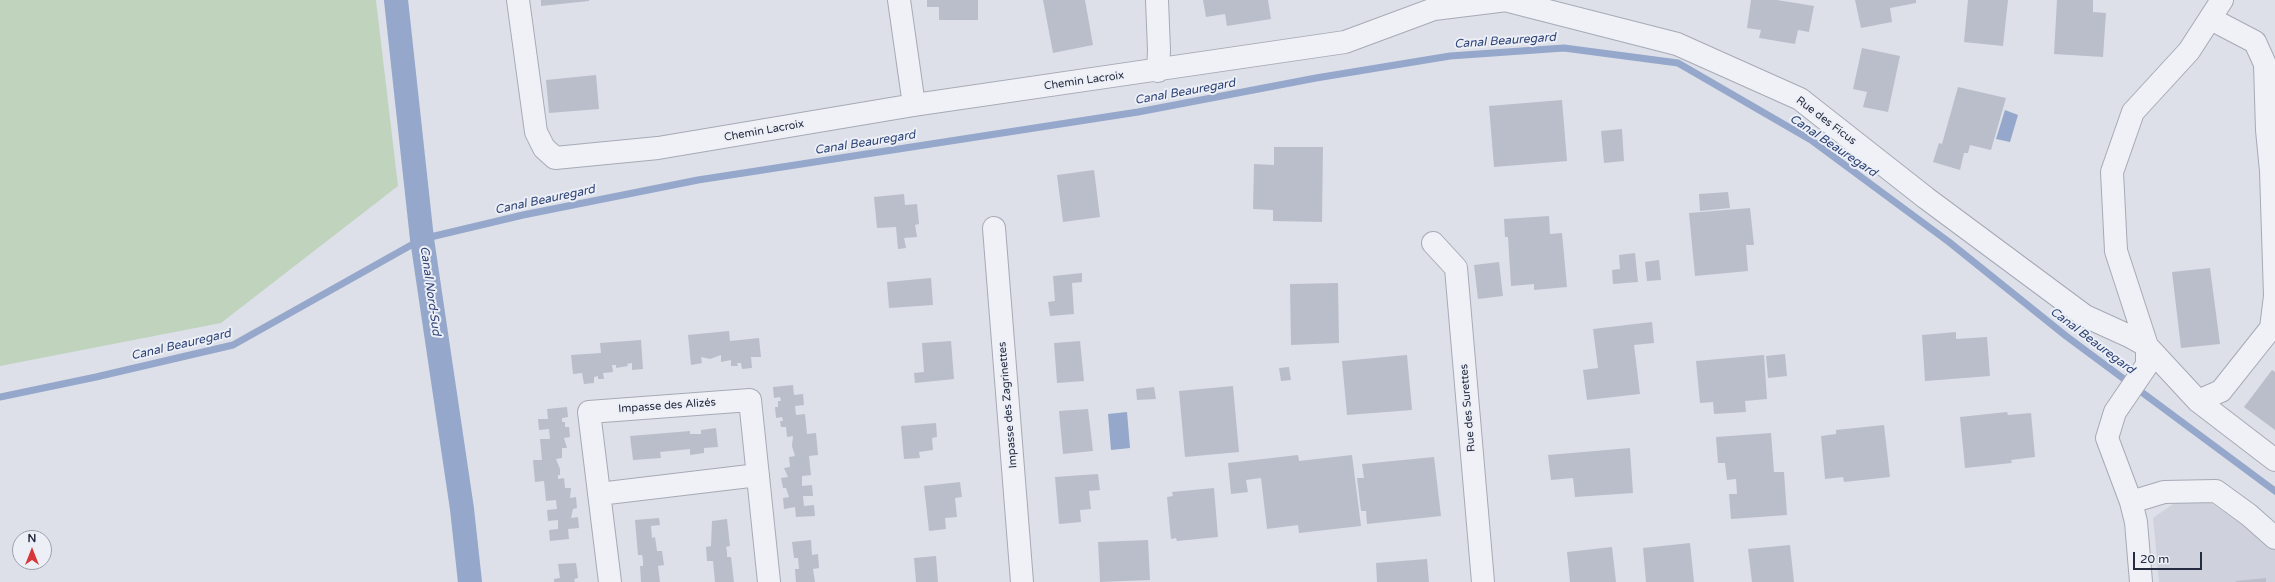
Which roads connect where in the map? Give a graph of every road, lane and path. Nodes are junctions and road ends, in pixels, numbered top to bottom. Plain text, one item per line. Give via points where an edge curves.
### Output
1 (518, 0) edge
2 (899, 0) edge
3 (1156, 0) edge
4 (1506, 0) edge
5 (2222, 0) edge
6 (1434, 5) edge
7 (2211, 19) junction
8 (1158, 71) junction
9 (914, 106) junction
10 (2271, 122) edge
11 (994, 228) dead end
12 (1433, 243) dead end
13 (2147, 356) junction
14 (2198, 401) junction
15 (2275, 460) edge
16 (758, 476) junction
17 (599, 494) junction
18 (2131, 502) junction
19 (2275, 538) edge
20 (610, 582) edge
21 (769, 582) edge
22 (1022, 582) edge
23 (1483, 582) edge
24 (2140, 582) edge

1 - 9 street, Chemin Lacroix via 536,132 544,148 555,158 658,148
2 - 9 street
3 - 8 street
4 - 6 street, Chemin Lacroix
4 - 13 street, Rue des Ficus via 1677,44 1800,99 1926,198 2084,316 2130,336
5 - 7 street
6 - 8 street, Chemin Lacroix via 1345,42
7 - 10 street via 2255,42 2265,64
7 - 13 street via 2188,51 2133,112 2112,172 2116,251
8 - 9 street, Chemin Lacroix
10 - 14 street via 2275,296 2271,328 2221,391
11 - 22 street, Impasse des Zagrinettes
12 - 23 street, Rue des Surettes via 1456,268
13 - 14 street
13 - 18 street via 2115,412 2107,438
14 - 15 street
16 - 17 street
16 - 17 street, Impasse des Alizés via 750,400 589,412
16 - 21 street, Impasse des Alizés
17 - 20 street, Impasse des Alizés
18 - 19 street via 2164,492 2216,491
18 - 24 street via 2136,522

